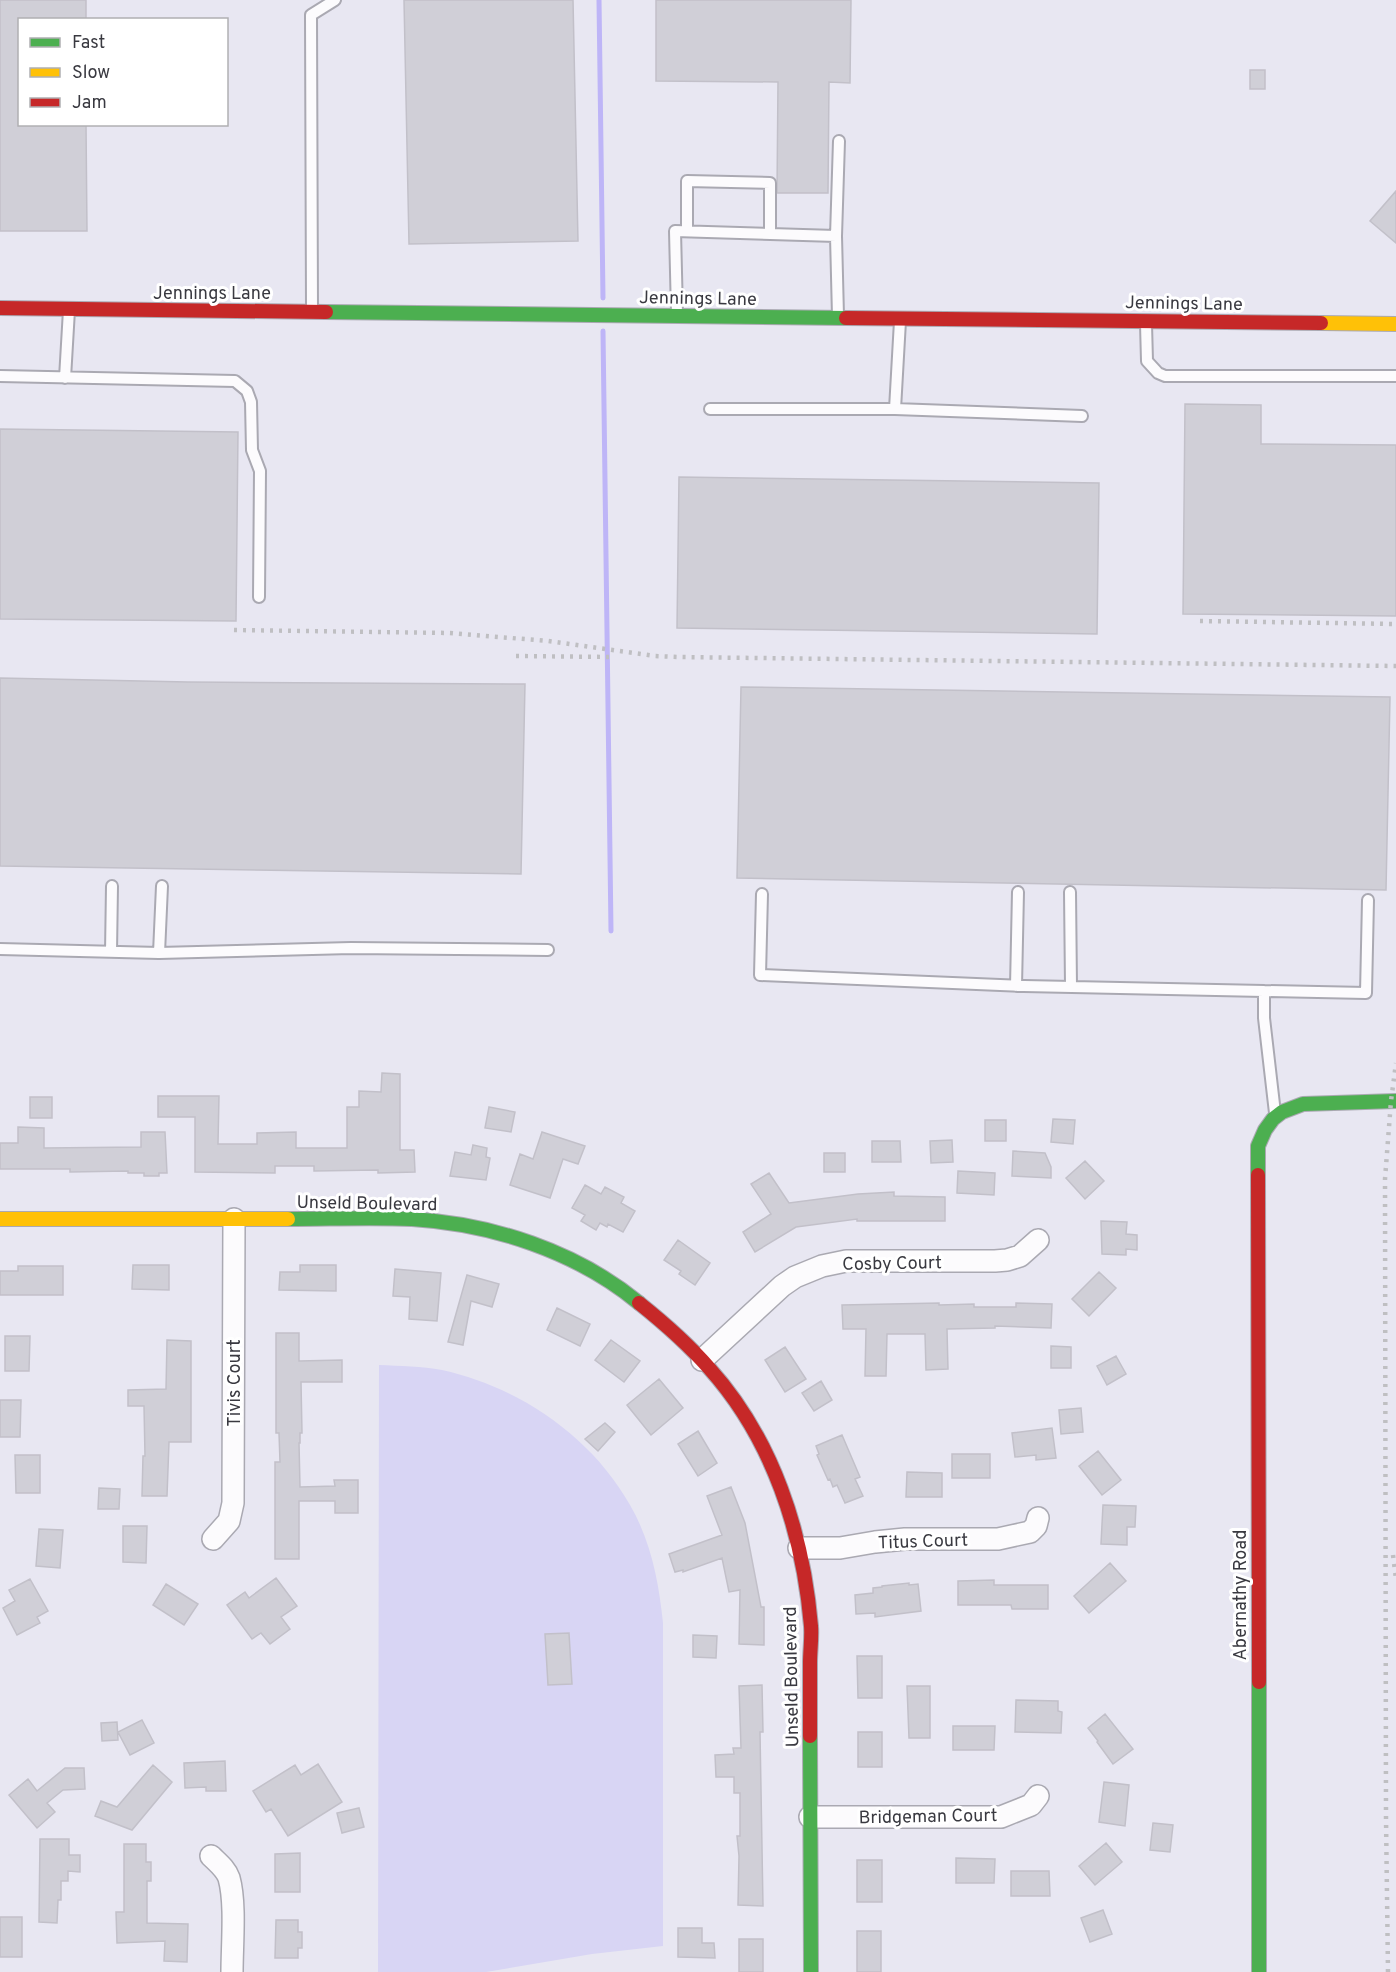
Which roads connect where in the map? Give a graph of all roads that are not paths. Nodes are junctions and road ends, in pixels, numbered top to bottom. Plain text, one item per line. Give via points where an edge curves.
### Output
1 (335, 0) edge
2 (839, 141) dead end
3 (687, 231) junction
4 (770, 234) junction
5 (836, 236) junction
6 (0, 308) edge
7 (69, 310) junction
8 (312, 312) junction
9 (677, 316) junction
10 (838, 317) junction
11 (900, 318) junction
12 (1146, 321) junction
13 (1396, 324) edge
14 (0, 376) edge
15 (1396, 376) edge
16 (65, 378) junction
17 (710, 409) dead end
18 (895, 410) junction
19 (1082, 416) dead end
20 (260, 597) dead end
21 (112, 886) dead end
22 (162, 886) dead end
23 (1018, 892) dead end
24 (1070, 892) dead end
25 (762, 894) dead end
26 (1368, 900) dead end
27 (0, 949) edge
28 (548, 950) dead end
29 (111, 952) junction
30 (159, 953) junction
31 (1016, 986) junction
32 (1071, 986) junction
33 (1264, 991) junction
34 (1396, 1101) edge
35 (1276, 1117) junction
36 (0, 1219) edge
37 (234, 1219) junction
38 (1038, 1240) dead end
39 (702, 1360) junction
40 (1038, 1518) dead end
41 (213, 1539) dead end
42 (799, 1548) junction
43 (1038, 1796) dead end
44 (810, 1817) junction
45 (211, 1856) dead end
46 (232, 1972) edge
47 (811, 1972) edge
48 (1259, 1972) edge

1 - 8 lane via 311,15
2 - 5 lane
3 - 4 lane
3 - 4 lane via 687,181 746,182 770,183
3 - 9 lane via 675,231
4 - 5 lane
5 - 10 lane
6 - 7 street, Jennings Lane
7 - 8 street, Jennings Lane
7 - 16 lane
8 - 9 street, Jennings Lane
9 - 10 street, Jennings Lane
10 - 11 street, Jennings Lane
11 - 12 street, Jennings Lane
11 - 18 lane
12 - 13 street, Jennings Lane
12 - 15 lane via 1147,361 1165,376
14 - 16 lane
16 - 20 lane via 235,381 247,391 251,402 252,450 260,471
17 - 18 lane
18 - 19 lane
21 - 29 lane
22 - 30 lane
23 - 31 lane
24 - 32 lane
25 - 31 lane via 760,975
26 - 33 lane via 1366,993
27 - 29 lane
28 - 30 lane via 351,948
29 - 30 lane
31 - 32 lane
32 - 33 lane
33 - 35 lane
34 - 35 street via 1303,1103
35 - 48 street, Abernathy Road via 1258,1146
36 - 37 street, Unseld Boulevard
37 - 39 street, Unseld Boulevard via 412,1219 497,1232 548,1249 612,1282 679,1336
37 - 41 street, Tivis Court via 233,1503 229,1521
38 - 39 street, Cosby Court via 1020,1256 995,1261 846,1261 822,1266 782,1286
39 - 42 street, Unseld Boulevard via 740,1406 770,1460 793,1518
40 - 42 street, Titus Court via 1030,1532 998,1539 905,1539 840,1548
42 - 44 street, Unseld Boulevard via 810,1622
43 - 44 street, Bridgeman Court via 1031,1806 1001,1816
44 - 47 street, Unseld Boulevard
45 - 46 street via 229,1877

